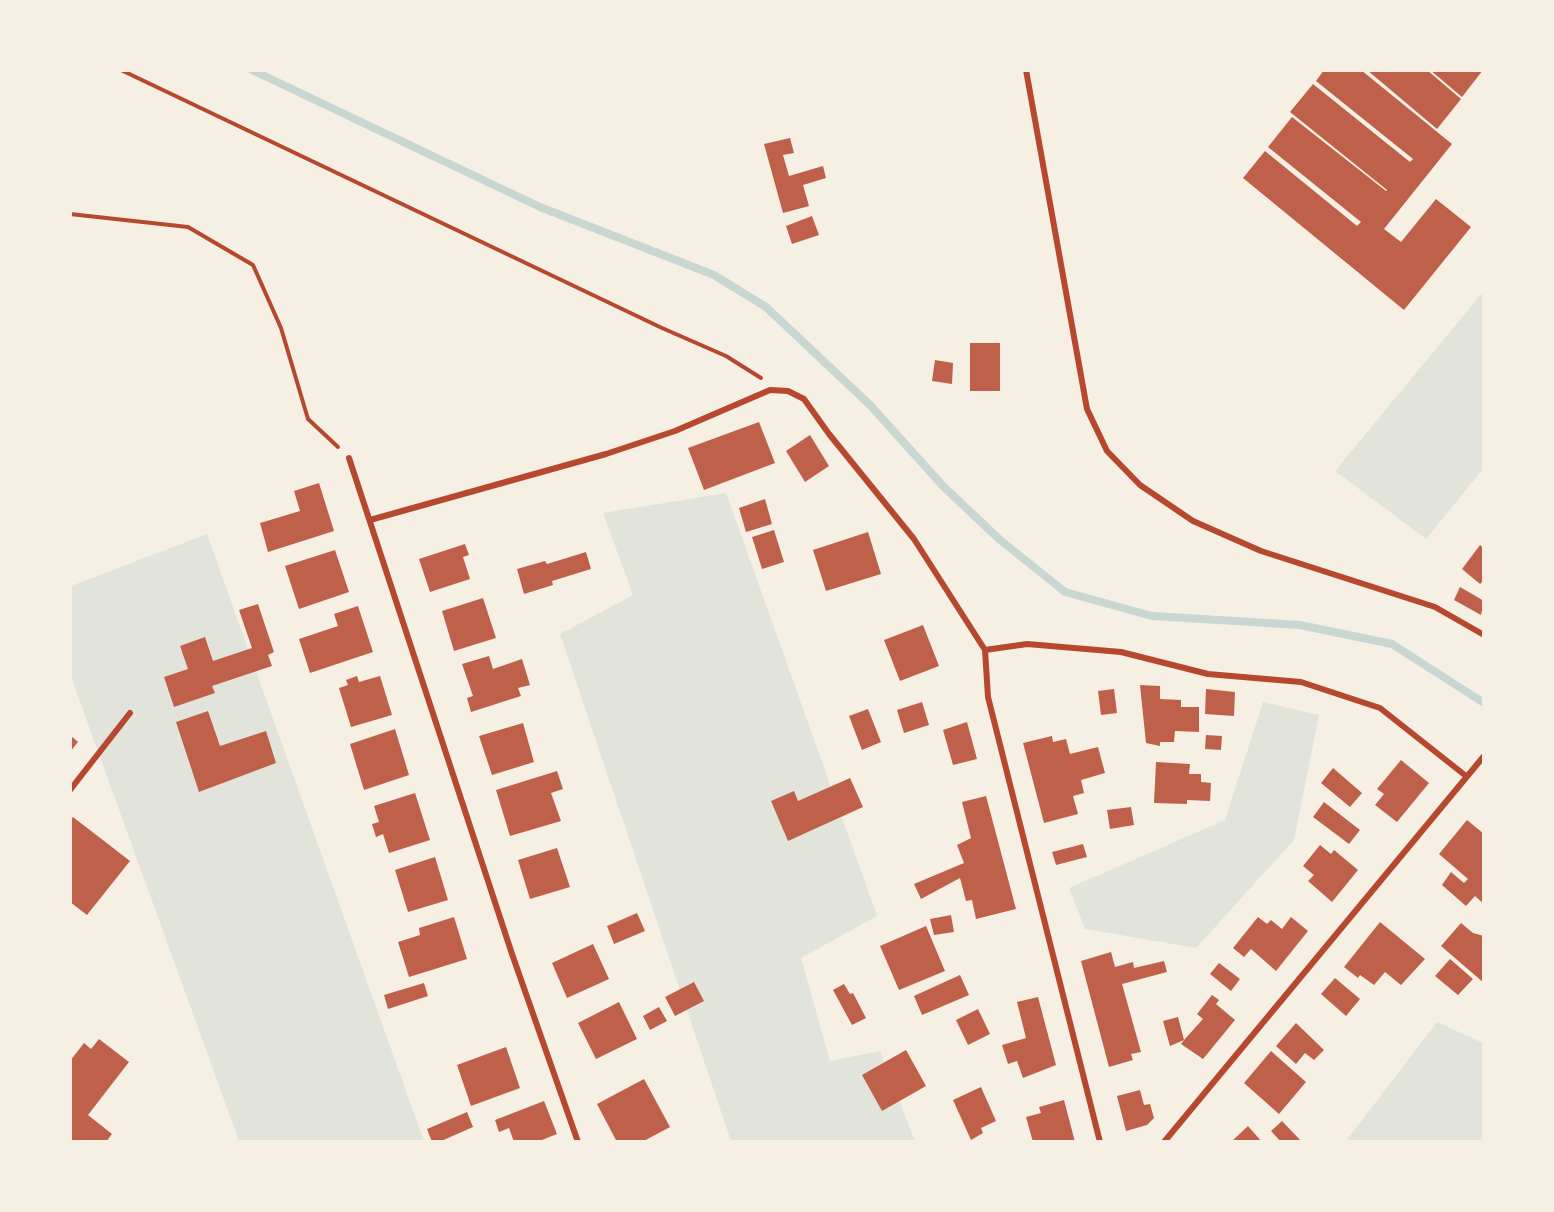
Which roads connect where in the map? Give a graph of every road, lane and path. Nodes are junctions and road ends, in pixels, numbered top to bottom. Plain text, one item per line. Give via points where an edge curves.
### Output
1 (122, 70) edge
2 (1026, 70) edge
3 (70, 214) edge
4 (770, 390) junction
5 (349, 458) joint
6 (370, 520) junction
7 (1484, 635) edge
8 (985, 650) junction
9 (130, 713) dead end
10 (1484, 756) edge
11 (1466, 776) junction
12 (70, 790) edge
13 (578, 1142) edge
14 (1100, 1142) edge
15 (1164, 1142) edge

1 - 4 path via 726,356 753,371
2 - 7 street via 1086,409 1107,451 1140,485 1193,521 1261,551 1435,607
3 - 5 path via 188,227 253,265 281,328 308,419
4 - 6 street via 675,431 606,454
4 - 8 street via 788,391 804,399 914,539
5 - 6 street
6 - 13 street
8 - 11 street via 1027,644 1121,652 1208,674 1301,682 1380,708
8 - 14 street via 988,697
9 - 12 street
10 - 11 street
11 - 15 street

